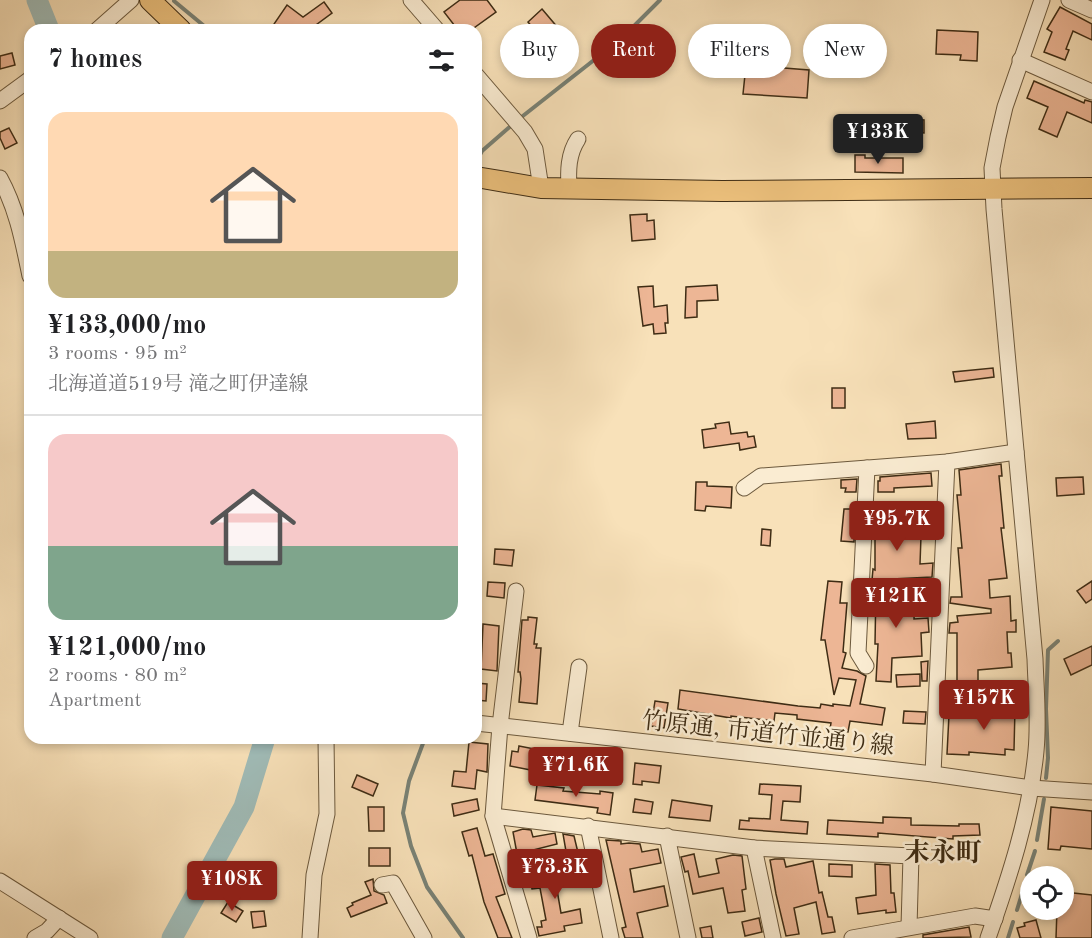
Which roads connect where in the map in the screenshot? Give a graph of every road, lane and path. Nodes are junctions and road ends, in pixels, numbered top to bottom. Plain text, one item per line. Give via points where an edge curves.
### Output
1 (131, 0) edge
2 (150, 0) edge
3 (411, 0) edge
4 (1042, 0) edge
5 (1070, 0) edge
6 (1092, 10) edge
7 (104, 24) edge
8 (175, 24) edge
9 (432, 24) edge
10 (1020, 60) junction
11 (482, 82) edge
12 (24, 83) edge
13 (1092, 92) edge
14 (0, 100) edge
15 (578, 139) dead end
16 (0, 178) edge
17 (482, 179) edge
18 (541, 188) junction
19 (993, 188) junction
20 (1092, 188) edge
21 (569, 189) junction
22 (24, 248) edge
23 (1016, 452) junction
24 (947, 462) junction
25 (867, 468) junction
26 (744, 488) dead end
27 (516, 591) dead end
28 (866, 666) dead end
29 (579, 668) dead end
30 (482, 724) edge
31 (500, 726) junction
32 (570, 733) junction
33 (326, 744) edge
34 (933, 774) junction
35 (1031, 788) junction
36 (1092, 792) edge
37 (494, 816) junction
38 (588, 826) junction
39 (667, 836) junction
40 (754, 848) junction
41 (0, 881) edge
42 (382, 885) dead end
43 (59, 918) junction
44 (995, 919) junction
45 (909, 927) junction
46 (36, 938) edge
47 (90, 938) edge
48 (310, 938) edge
49 (424, 938) edge
50 (529, 938) edge
51 (611, 938) edge
52 (688, 938) edge
53 (773, 938) edge
54 (852, 938) edge
55 (988, 938) edge

1 - 7 street
2 - 8 main road
3 - 9 street
4 - 10 street
5 - 6 street
10 - 13 street
10 - 19 street via 998,137
11 - 18 street via 535,149
12 - 14 street
15 - 21 street via 568,165
16 - 22 street via 10,196
17 - 18 main road
18 - 21 main road
19 - 20 main road
19 - 21 main road
19 - 23 street
23 - 24 street
23 - 35 street via 1035,659 1036,751
24 - 25 street
24 - 34 street
25 - 26 street via 761,476
25 - 28 street via 858,653
27 - 31 street
29 - 32 street
30 - 31 street, 竹原通, 市道竹並通り線
31 - 32 street, 竹原通, 市道竹並通り線
31 - 37 street
32 - 34 street, 竹原通, 市道竹並通り線
33 - 48 street via 327,814 315,875
34 - 35 street, 竹原通, 市道竹並通り線
35 - 36 street, 竹原通, 市道竹並通り線
35 - 44 street
37 - 38 street
37 - 50 street
38 - 39 street
38 - 51 street
39 - 40 street
39 - 52 street
40 - 45 street via 911,856
40 - 53 street
41 - 43 street
42 - 49 street via 393,883
43 - 46 street
43 - 47 street
44 - 45 street via 975,916
44 - 55 street
45 - 54 street

